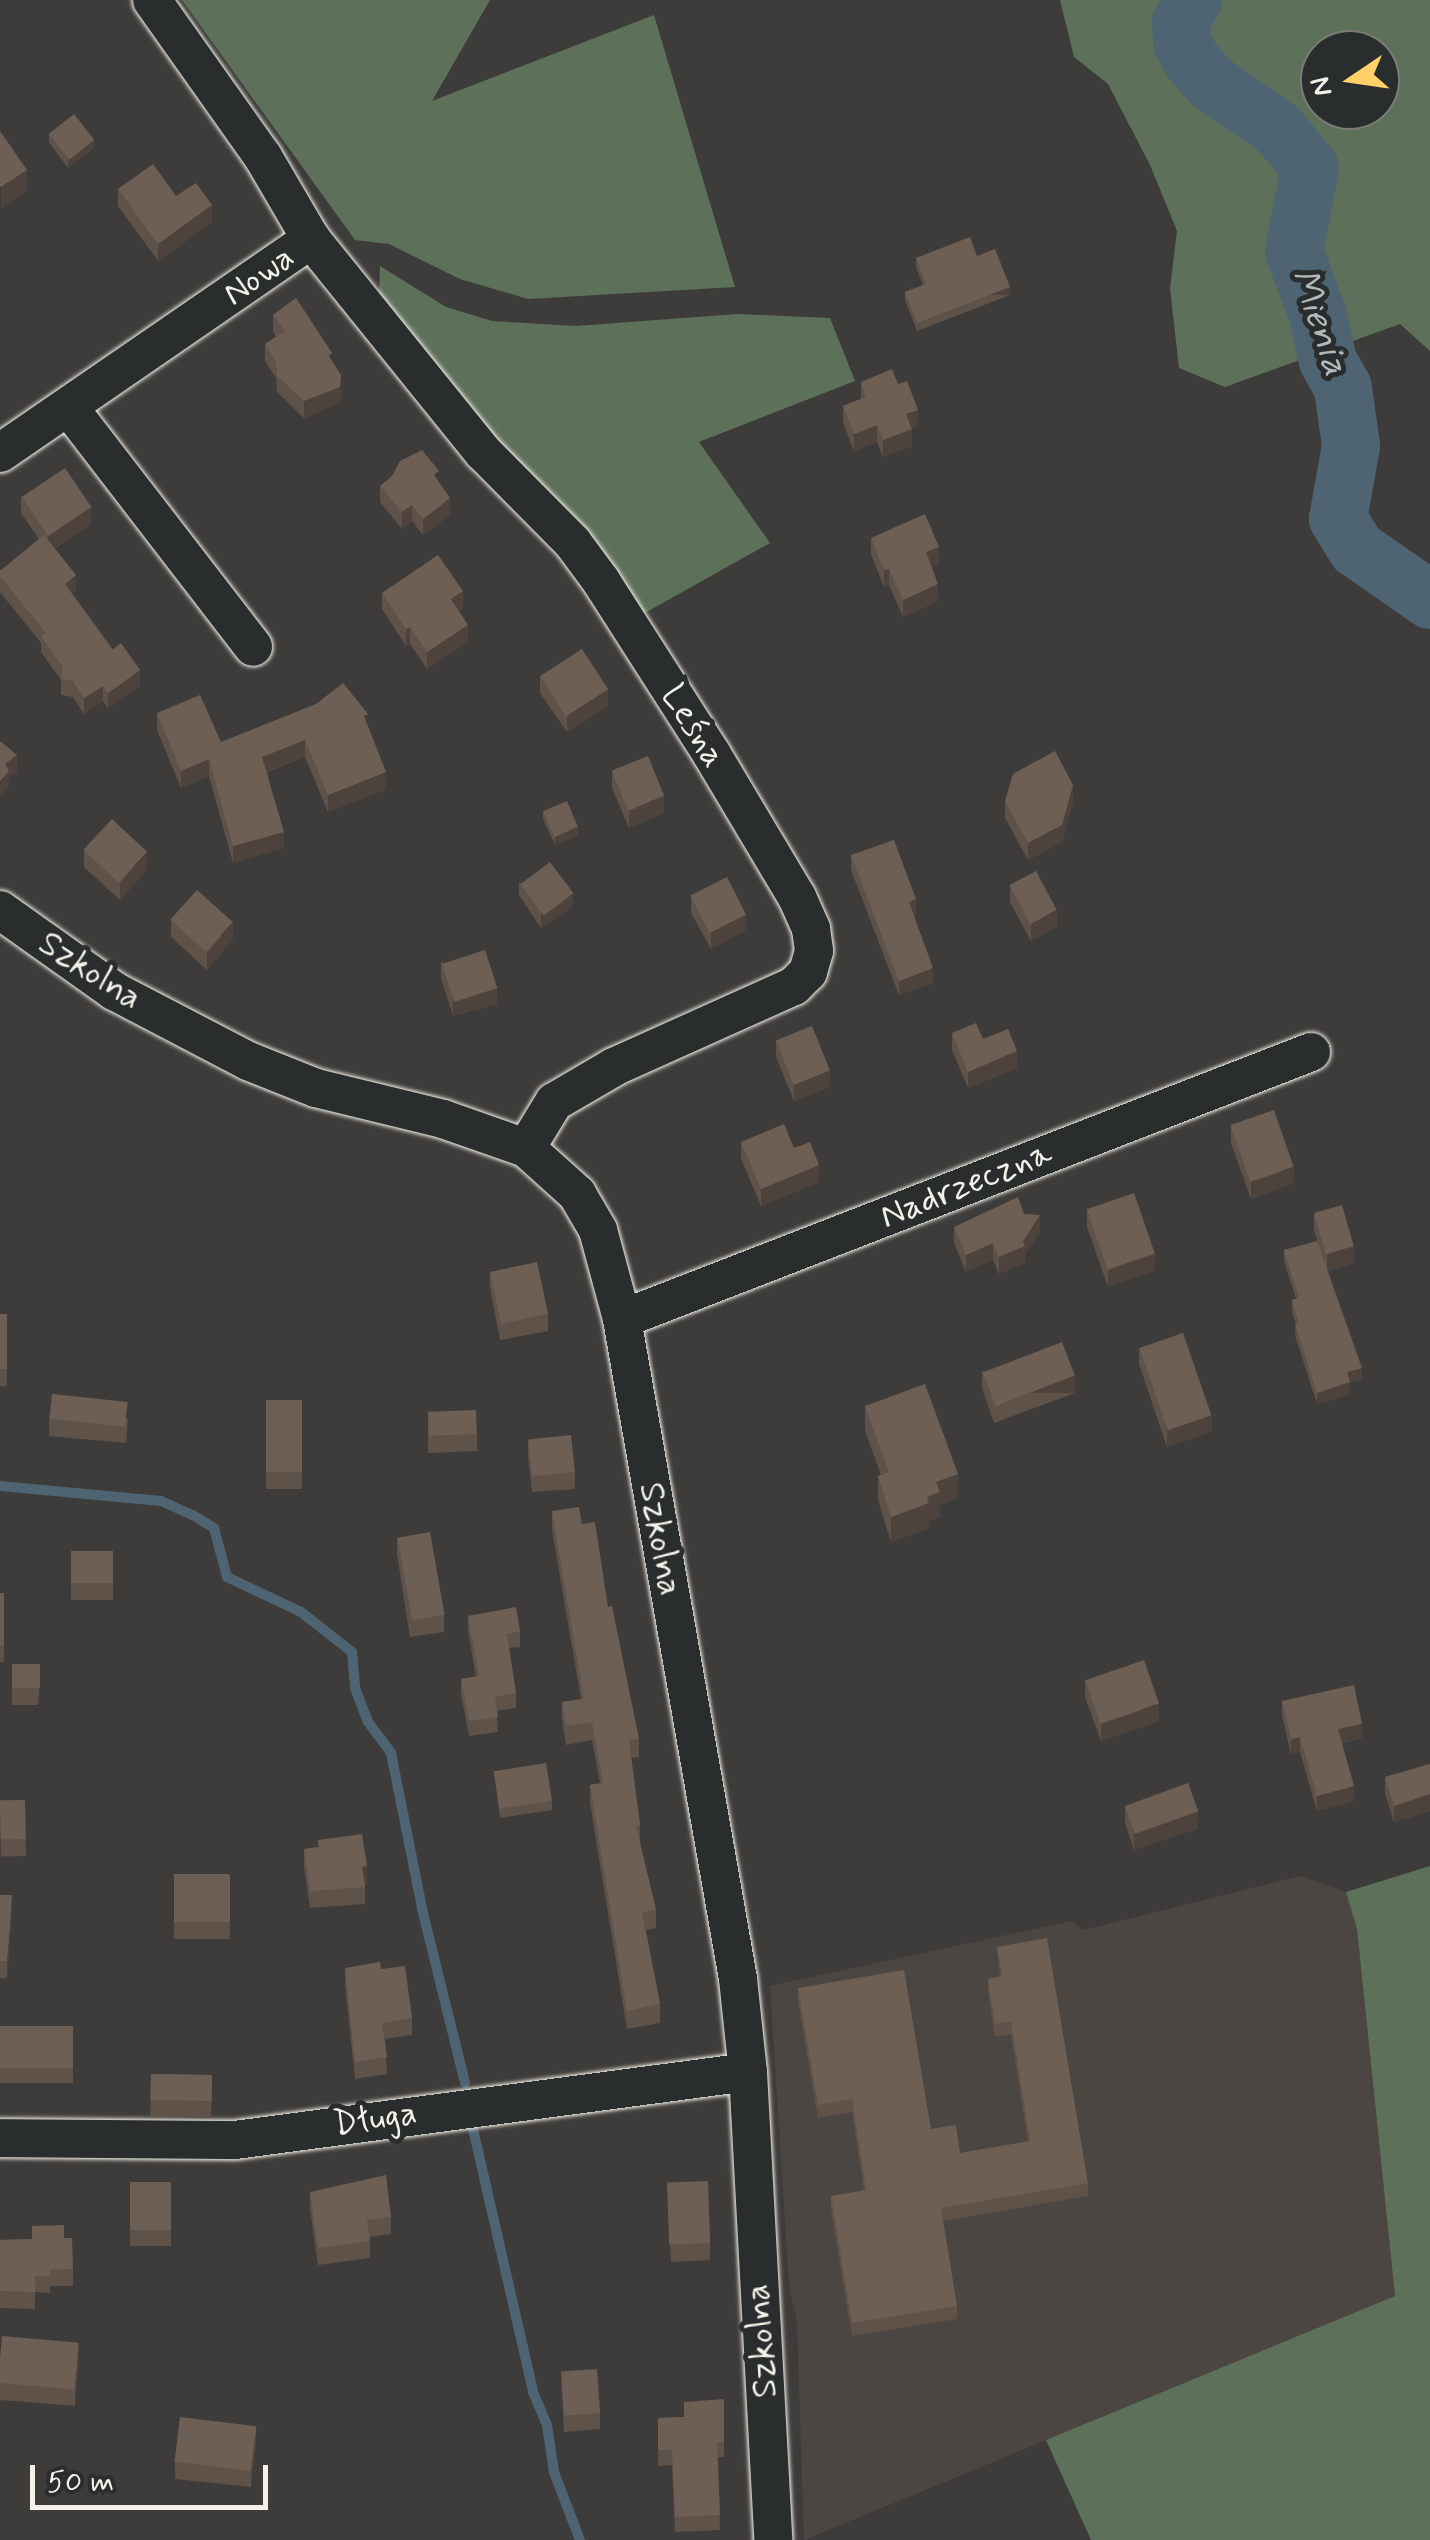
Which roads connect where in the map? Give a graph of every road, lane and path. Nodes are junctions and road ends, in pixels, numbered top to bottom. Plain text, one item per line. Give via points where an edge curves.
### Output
1 (152, 0) edge
2 (311, 239) junction
3 (70, 410) junction
4 (0, 454) edge
5 (253, 647) dead end
6 (0, 910) edge
7 (1310, 1052) dead end
8 (526, 1148) junction
9 (622, 1319) junction
10 (748, 2072) junction
11 (0, 2138) edge
12 (773, 2540) edge

1 - 2 street, Nowa via 263,157
2 - 3 street, Nowa
2 - 8 street, Leśna via 483,452 601,581 711,753 810,929 814,952 794,986 554,1102
3 - 4 street, Nowa
3 - 5 street
6 - 8 street, Szkolna via 114,992 281,1076
7 - 9 street, Nadrzeczna
8 - 9 street, Szkolna via 588,1212
9 - 10 street, Szkolna via 738,1980
10 - 11 street, Długa via 235,2140
10 - 12 street, Szkolna

